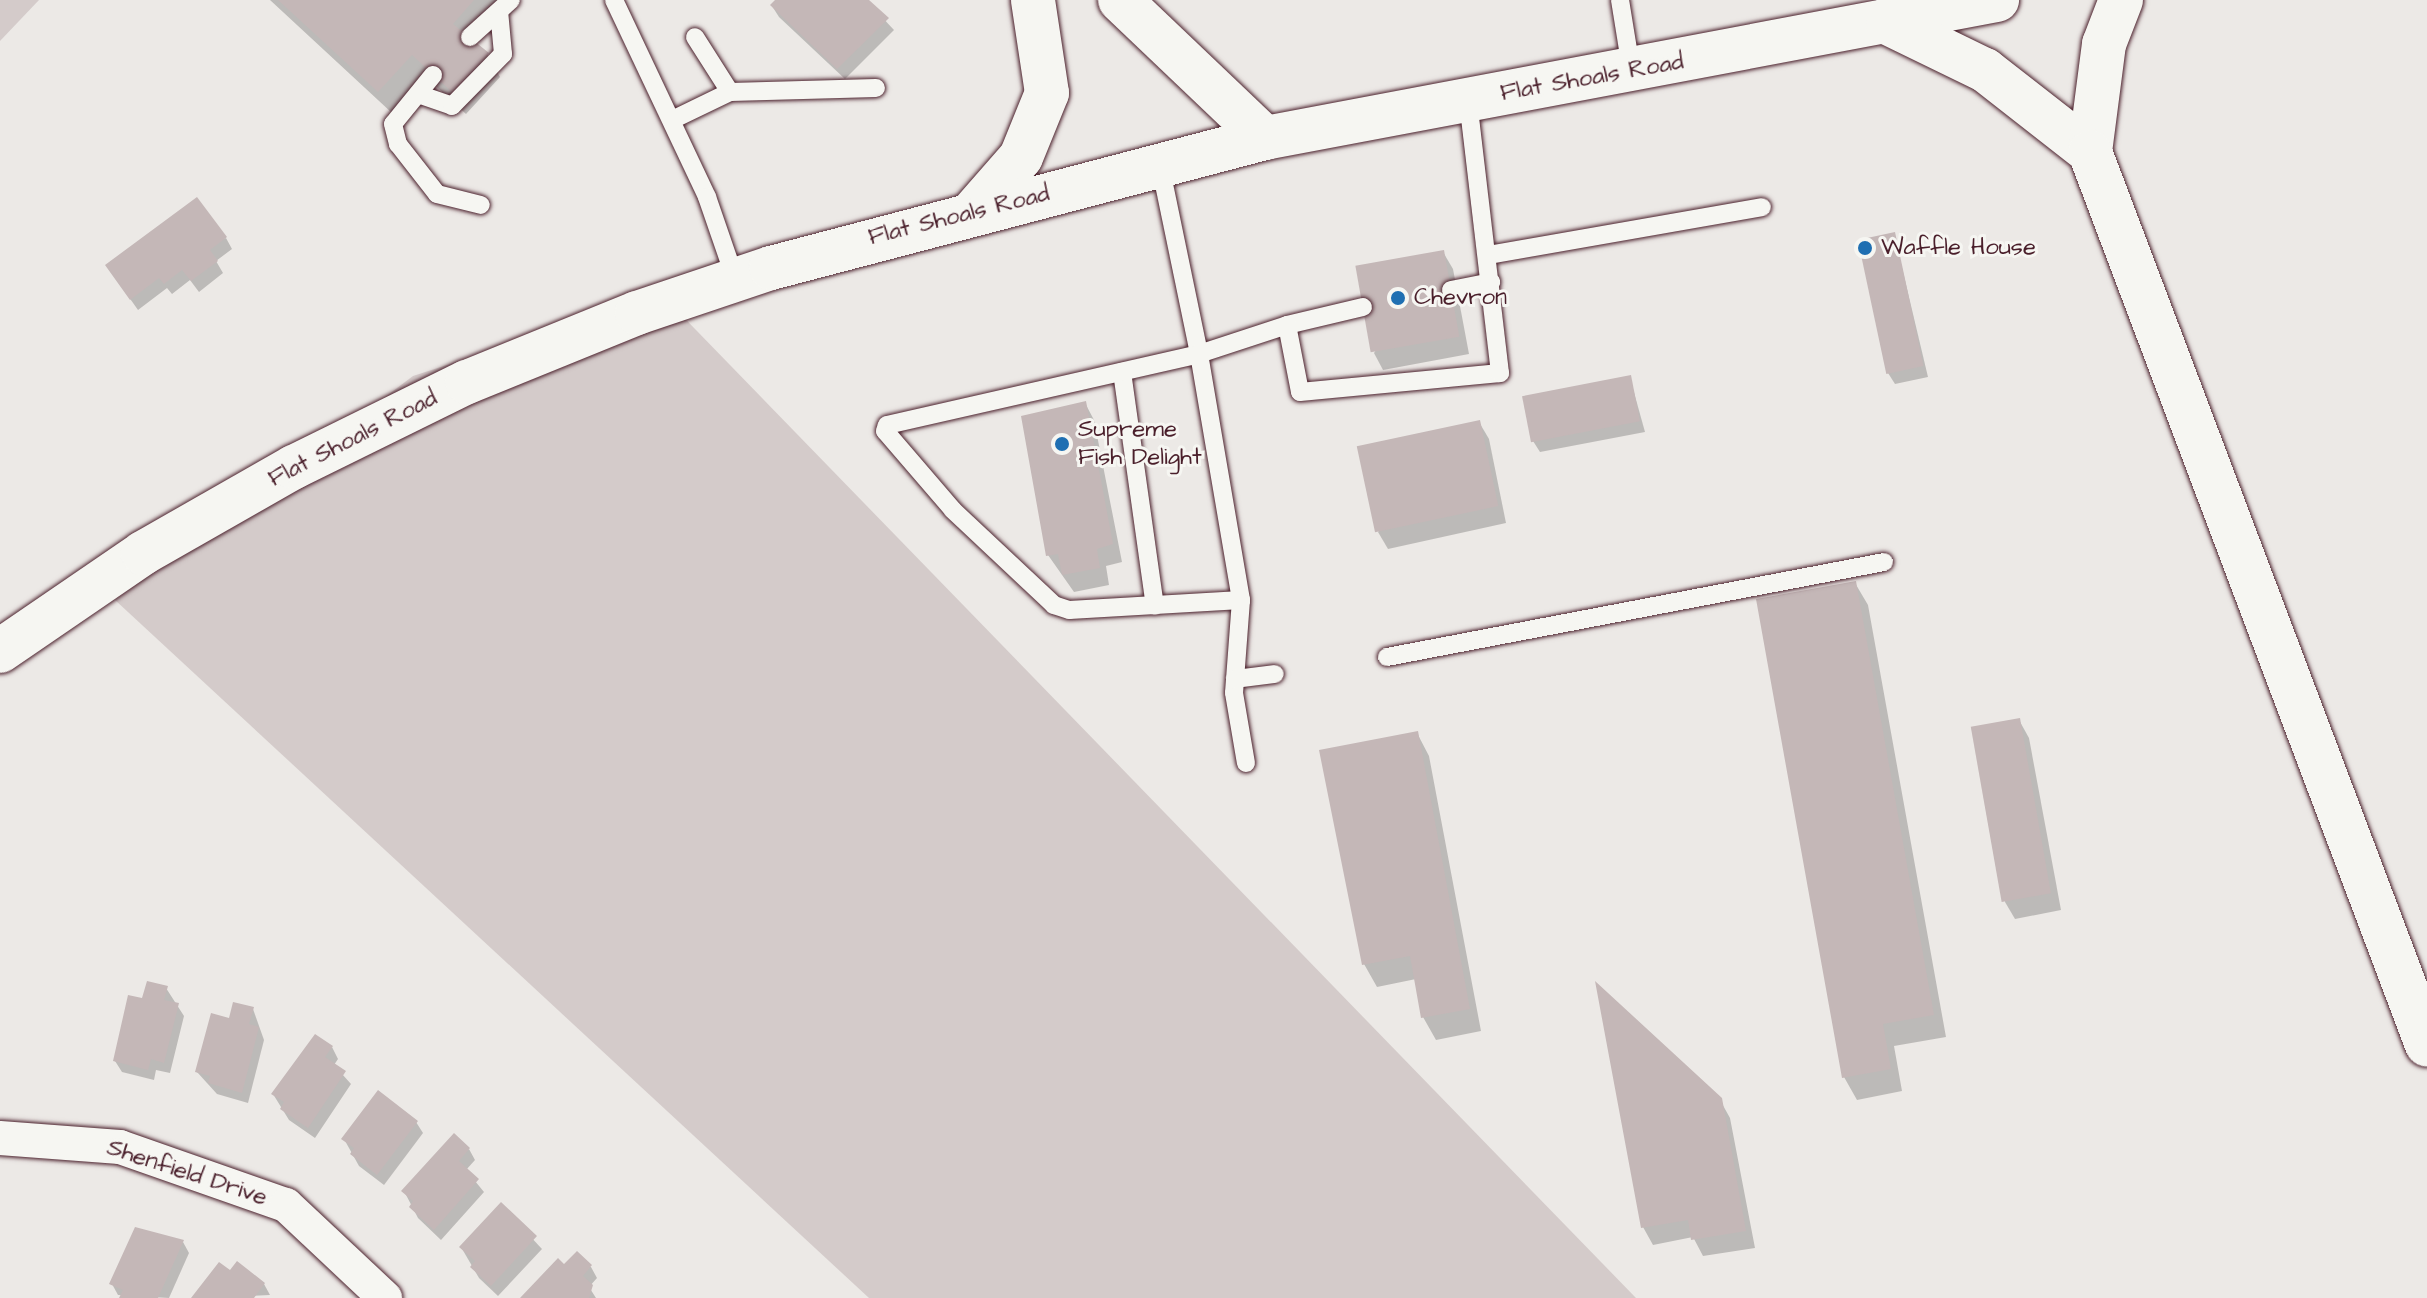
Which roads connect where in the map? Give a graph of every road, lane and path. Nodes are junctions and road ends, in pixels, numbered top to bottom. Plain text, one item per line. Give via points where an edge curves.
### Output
1 (614, 0) edge
2 (1033, 0) edge
3 (1120, 0) edge
4 (1620, 0) edge
5 (1997, 0) edge
6 (2121, 0) edge
7 (505, 6) edge
8 (1896, 12) edge
9 (470, 37) dead end
10 (695, 37) dead end
11 (1631, 71) junction
12 (433, 75) dead end
13 (876, 88) dead end
14 (730, 92) junction
15 (418, 94) junction
16 (1468, 101) junction
17 (672, 120) junction
18 (1265, 138) junction
19 (2090, 152) junction
20 (1160, 165) junction
21 (481, 205) dead end
22 (1762, 207) dead end
23 (972, 213) junction
24 (1488, 255) junction
25 (736, 281) junction
26 (1491, 282) junction
27 (1451, 290) dead end
28 (1363, 307) dead end
29 (1287, 325) junction
30 (1199, 354) junction
31 (1122, 372) junction
32 (1884, 562) dead end
33 (1241, 600) junction
34 (1155, 606) junction
35 (0, 651) edge
36 (1387, 657) dead end
37 (1275, 674) dead end
38 (1235, 679) junction
39 (1246, 763) dead end
40 (2427, 1045) edge
41 (0, 1138) edge
42 (385, 1298) edge

1 - 17 lane
2 - 23 main road via 1047,93 1021,157
3 - 18 main road
4 - 11 lane
5 - 8 main road, Flat Shoals Road
6 - 19 main road via 2104,44
7 - 9 lane
7 - 15 lane via 503,54 452,106
8 - 11 main road, Flat Shoals Road
8 - 19 main road via 1985,70
10 - 14 lane
11 - 16 main road, Flat Shoals Road
12 - 15 lane
13 - 14 lane
14 - 17 lane
15 - 21 lane via 393,124 398,144 437,194
16 - 18 main road, Flat Shoals Road
16 - 24 lane
17 - 25 lane via 707,197
18 - 20 main road, Flat Shoals Road
19 - 40 main road
20 - 23 main road, Flat Shoals Road
20 - 30 lane
22 - 24 lane
23 - 25 main road, Flat Shoals Road
24 - 26 lane
25 - 35 main road, Flat Shoals Road via 637,313 467,382 294,467 143,553
26 - 27 lane
26 - 29 lane via 1500,373 1300,392
28 - 29 lane
29 - 30 lane
30 - 31 lane
30 - 33 lane
31 - 34 lane
31 - 34 lane via 887,425 887,438 953,510 1054,605 1069,610
32 - 36 lane
33 - 34 lane
33 - 38 lane
37 - 38 lane
38 - 39 lane
41 - 42 street, Shenfield Drive via 120,1147 286,1205

